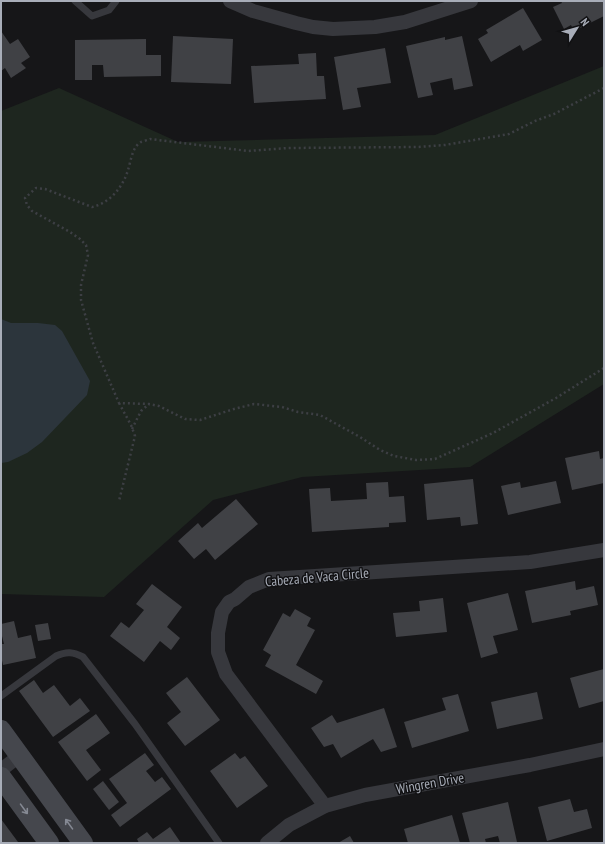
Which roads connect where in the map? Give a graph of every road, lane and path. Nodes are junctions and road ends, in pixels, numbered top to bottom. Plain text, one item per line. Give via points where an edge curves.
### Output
1 (75, 1) edge
2 (116, 1) edge
3 (230, 1) edge
4 (471, 1) edge
5 (604, 88) edge
6 (604, 368) edge
7 (119, 403) junction
8 (149, 404) junction
9 (132, 429) junction
10 (119, 500) dead end
11 (604, 550) edge
12 (1, 696) edge
13 (1, 730) edge
14 (604, 749) edge
15 (19, 756) junction
16 (1, 770) edge
17 (1, 778) edge
18 (325, 806) junction
19 (49, 843) edge
20 (83, 843) edge
21 (219, 843) edge
22 (267, 843) edge

1 - 2 lane via 92,16 109,10
3 - 4 street via 253,11 296,23 333,29 375,27 405,22
5 - 7 path via 509,134 431,146 248,151 150,139 140,142 132,154 122,185 100,205 92,207 36,188 25,198 32,212 70,232 86,246 88,254 81,284 81,300 93,343
6 - 8 path via 493,433 435,459 416,460 394,456 320,415 282,407 254,404 200,420 185,419
7 - 8 path
7 - 9 path
8 - 9 path via 141,411
9 - 10 path via 135,436
11 - 18 street, Cabeza de Vaca Circle via 530,562 269,579 248,587 229,602 222,612 218,633 218,652 226,674
12 - 21 lane via 56,656 74,652 83,657 135,724
13 - 15 main road
14 - 18 street, Wingren Drive via 365,795
15 - 16 street
20 -> 15 main road
17 -> 19 main road
18 - 22 street, Wingren Drive via 289,824

